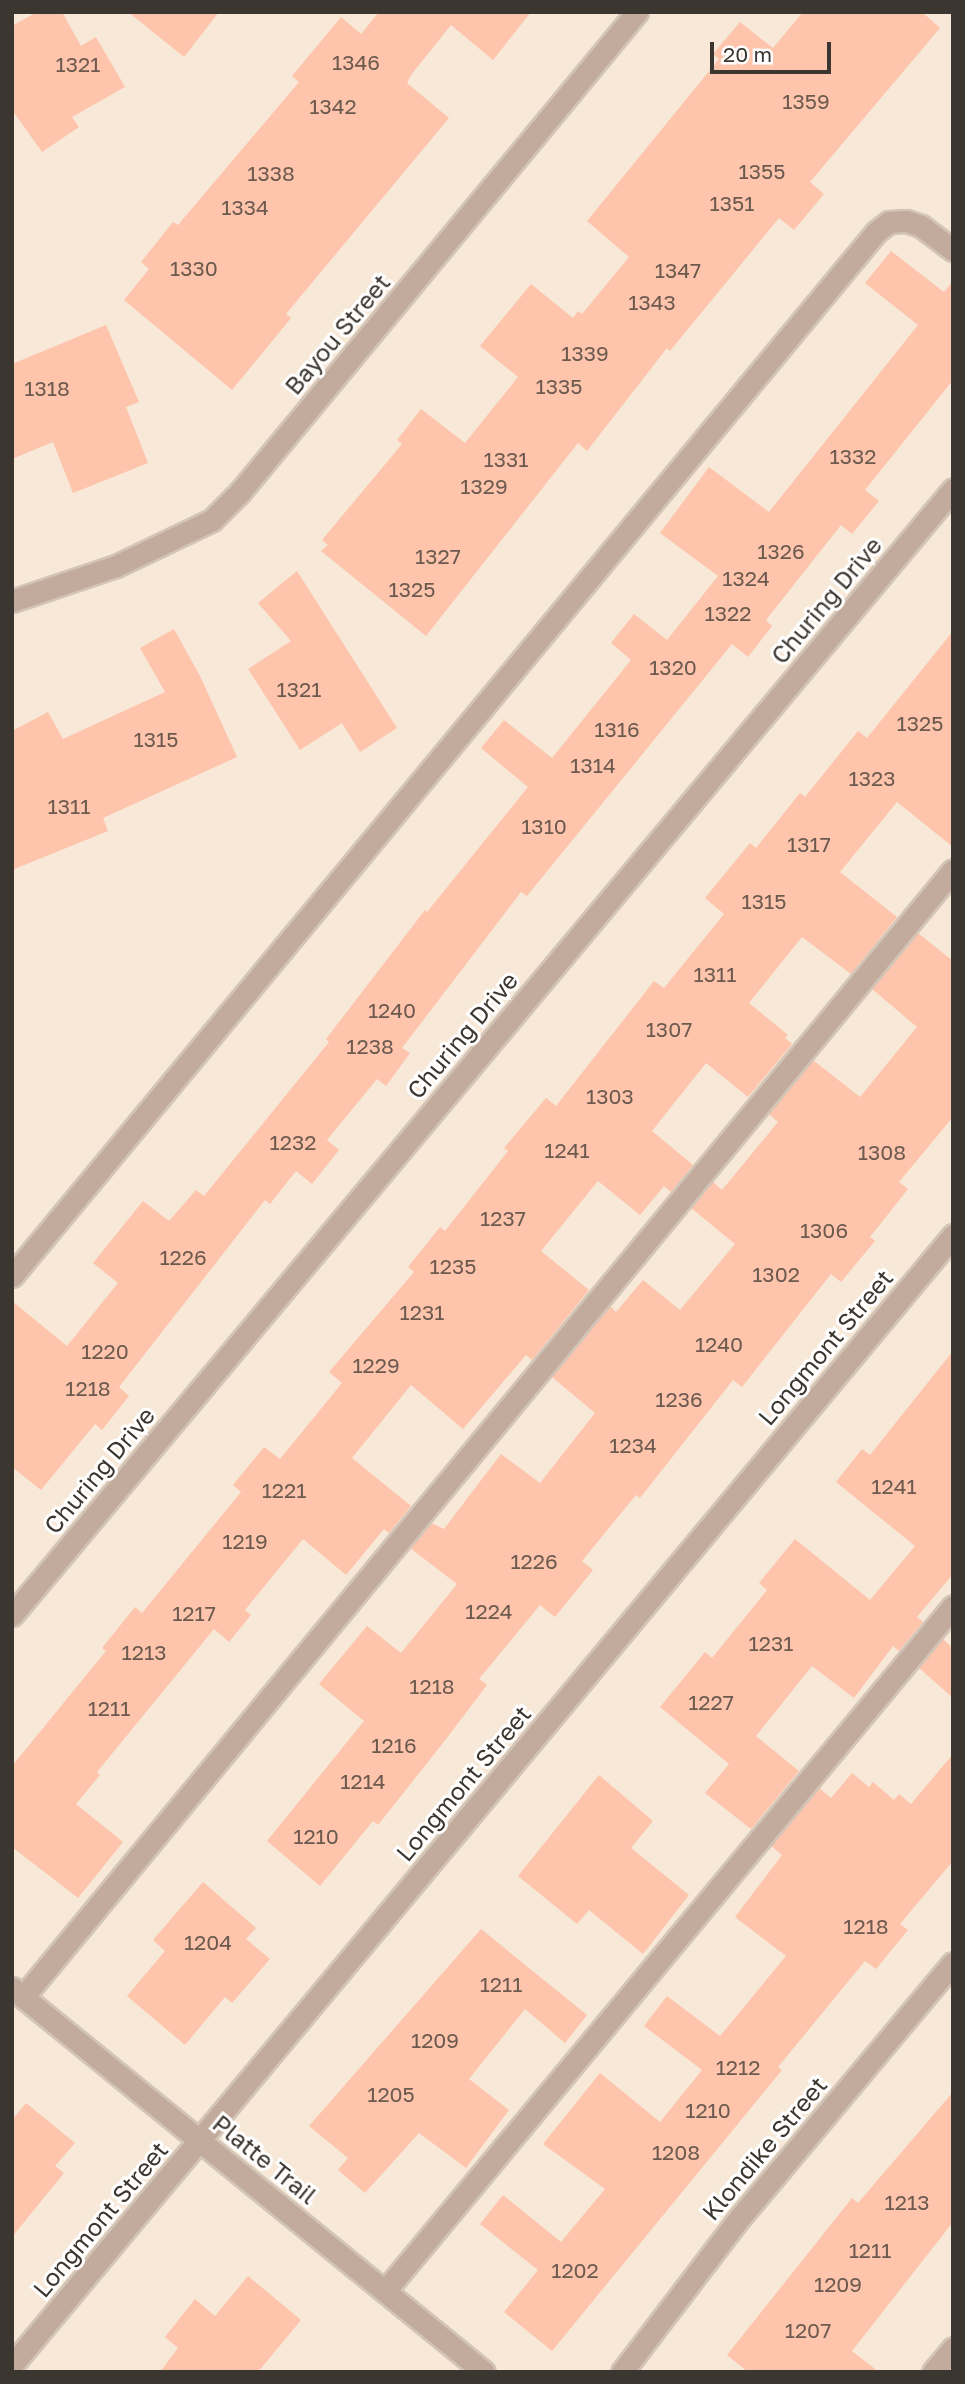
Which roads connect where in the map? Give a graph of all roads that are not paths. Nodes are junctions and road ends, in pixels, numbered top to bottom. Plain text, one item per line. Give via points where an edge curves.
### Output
1 (637, 12) edge
2 (953, 250) edge
3 (953, 489) edge
4 (12, 601) edge
5 (953, 870) edge
6 (953, 1235) edge
7 (12, 1276) edge
8 (953, 1606) edge
9 (12, 1615) edge
10 (953, 1963) edge
11 (18, 1992) edge
12 (200, 2140) junction
13 (385, 2291) junction
14 (953, 2348) edge
15 (12, 2365) edge
16 (484, 2372) edge
17 (622, 2372) edge
18 (933, 2372) edge

1 - 4 street, Bayou Street via 240,492 212,520 116,566
2 - 7 street via 921,226 906,221 889,222 876,232
3 - 9 street, Churing Drive
5 - 11 street
6 - 12 street, Longmont Street
8 - 13 street
10 - 17 street, Klondike Street via 737,2221
11 - 12 street, Platte Trail
12 - 13 street, Platte Trail
12 - 15 street, Longmont Street
13 - 16 street, Platte Trail
14 - 18 street

